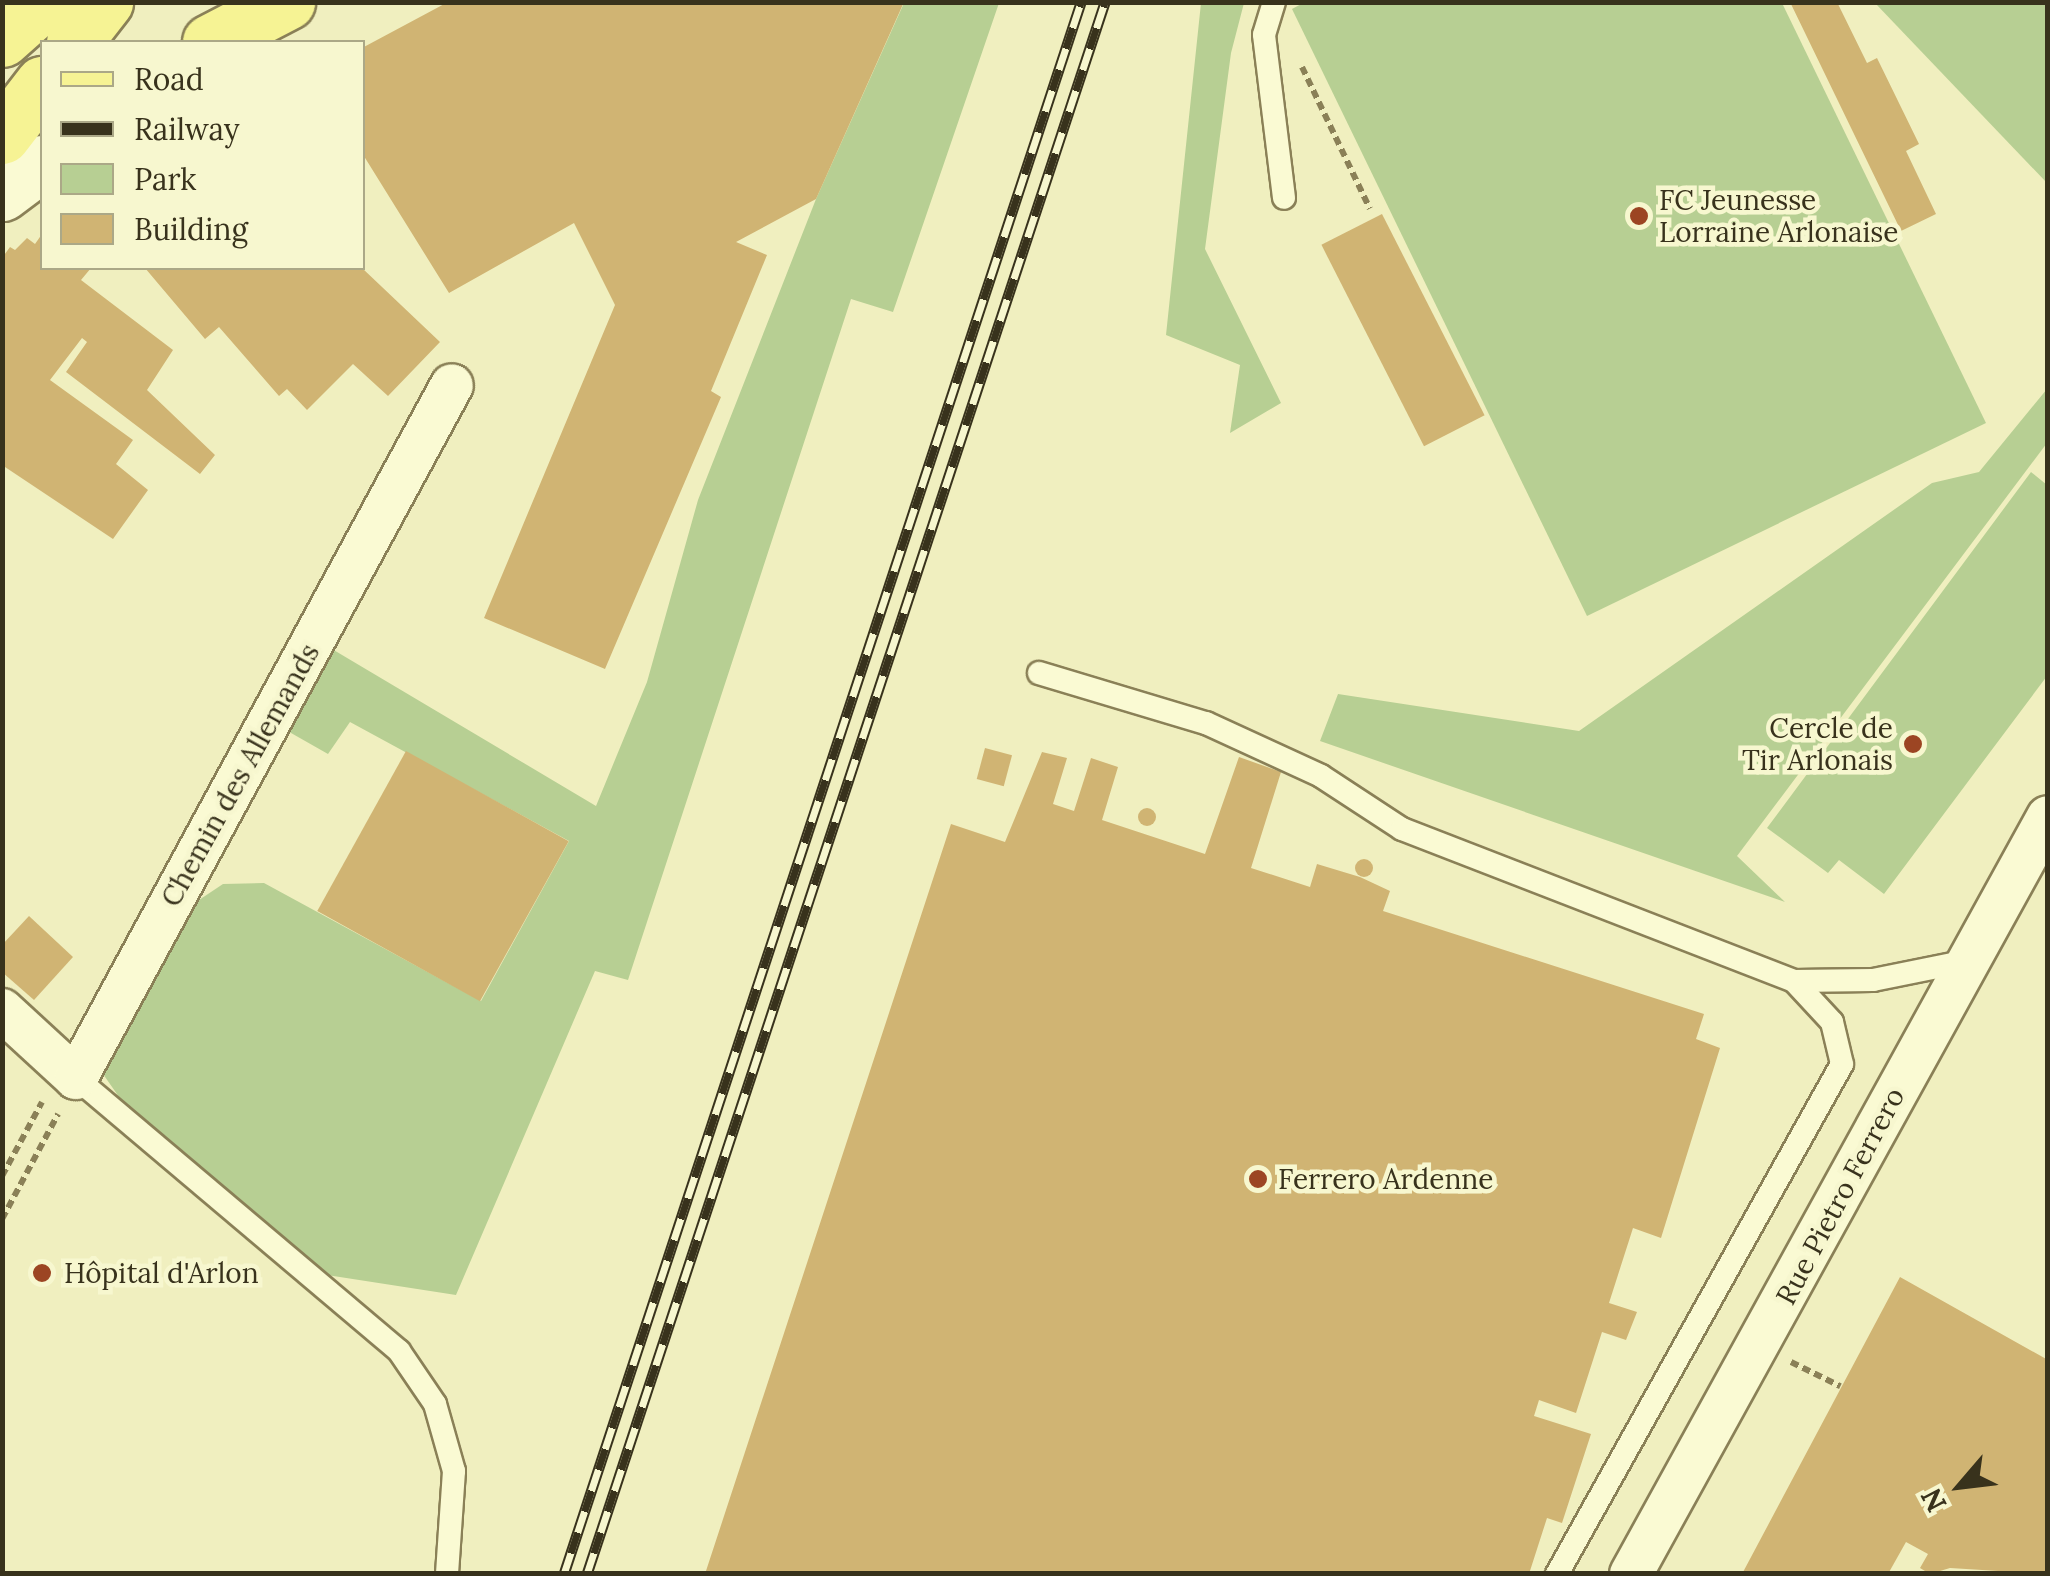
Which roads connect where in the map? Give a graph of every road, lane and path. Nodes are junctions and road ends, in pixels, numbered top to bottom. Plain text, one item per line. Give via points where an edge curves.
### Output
1 (44, 2) edge
2 (105, 2) edge
3 (287, 2) edge
4 (1273, 4) edge
5 (2, 39) edge
6 (76, 40) edge
7 (214, 40) edge
8 (40, 87) edge
9 (40, 130) edge
10 (2, 136) edge
11 (2, 147) edge
12 (40, 165) edge
13 (2, 193) edge
14 (1284, 198) dead end
15 (1370, 209) dead end
16 (452, 385) dead end
17 (1039, 673) dead end
18 (2048, 817) edge
19 (1967, 961) junction
20 (1794, 980) junction
21 (2, 1010) edge
22 (69, 1071) junction
23 (2, 1176) edge
24 (2, 1219) edge
25 (1759, 1346) junction
26 (1840, 1386) dead end
27 (446, 1574) edge
28 (1557, 1574) edge
29 (1631, 1574) edge

1 - 5 main road
2 - 6 main road
3 - 7 main road
4 - 14 lane via 1264,35
4 - 15 path
8 - 10 main road
9 - 11 main road
12 - 13 main road
16 - 22 street, Chemin des Allemands
17 - 20 lane via 1206,723 1321,776 1402,829
18 - 19 street, Rue Pietro Ferrero
19 - 20 lane via 1873,980
19 - 25 street, Rue Pietro Ferrero
20 - 28 lane via 1832,1022 1842,1064
21 - 22 street
22 - 23 path
22 - 24 path
22 - 27 lane via 399,1351 435,1404 454,1471
25 - 26 path
25 - 29 street, Rue Pietro Ferrero

